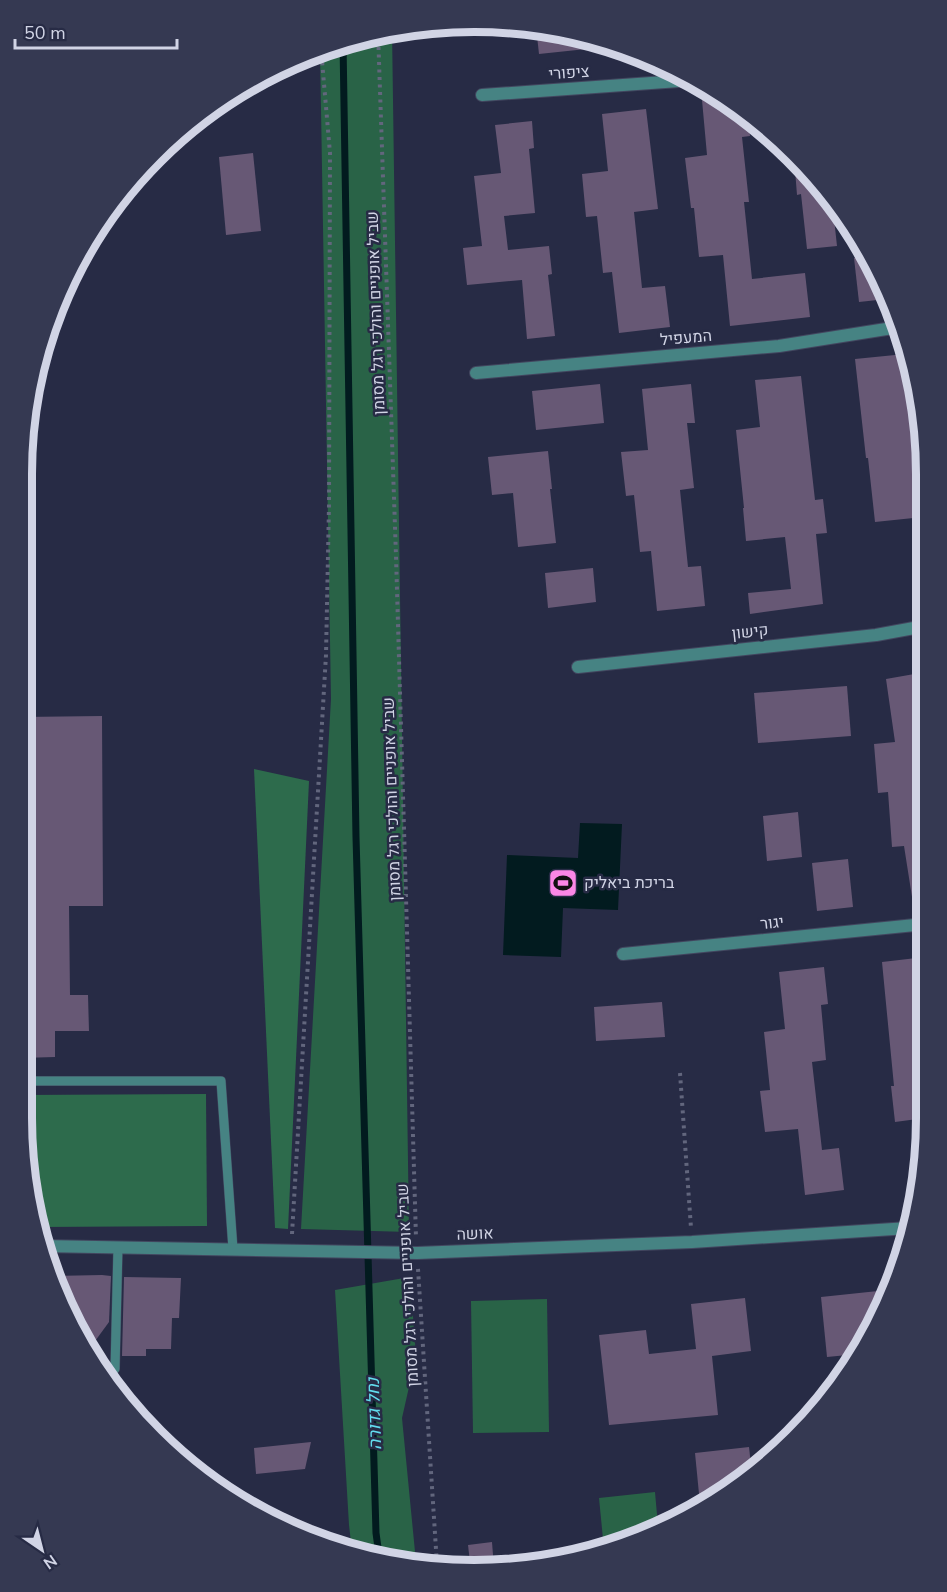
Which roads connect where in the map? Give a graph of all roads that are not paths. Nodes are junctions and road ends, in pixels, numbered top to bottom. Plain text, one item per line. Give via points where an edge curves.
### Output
1 (678, 82) edge
2 (482, 95) dead end
3 (891, 328) edge
4 (476, 373) dead end
5 (916, 628) edge
6 (578, 667) dead end
7 (916, 925) edge
8 (623, 954) dead end
9 (32, 1081) edge
10 (901, 1229) edge
11 (51, 1246) edge
12 (118, 1247) junction
13 (233, 1249) junction
14 (115, 1369) dead end

1 - 2 street, ציפורי
3 - 4 street, המעפיל via 779,346
5 - 6 street, קישון
7 - 8 street, יגור
9 - 13 lane via 221,1080
10 - 13 street, אושה via 417,1253
11 - 12 street, אושה
12 - 13 street, אושה
12 - 14 lane

